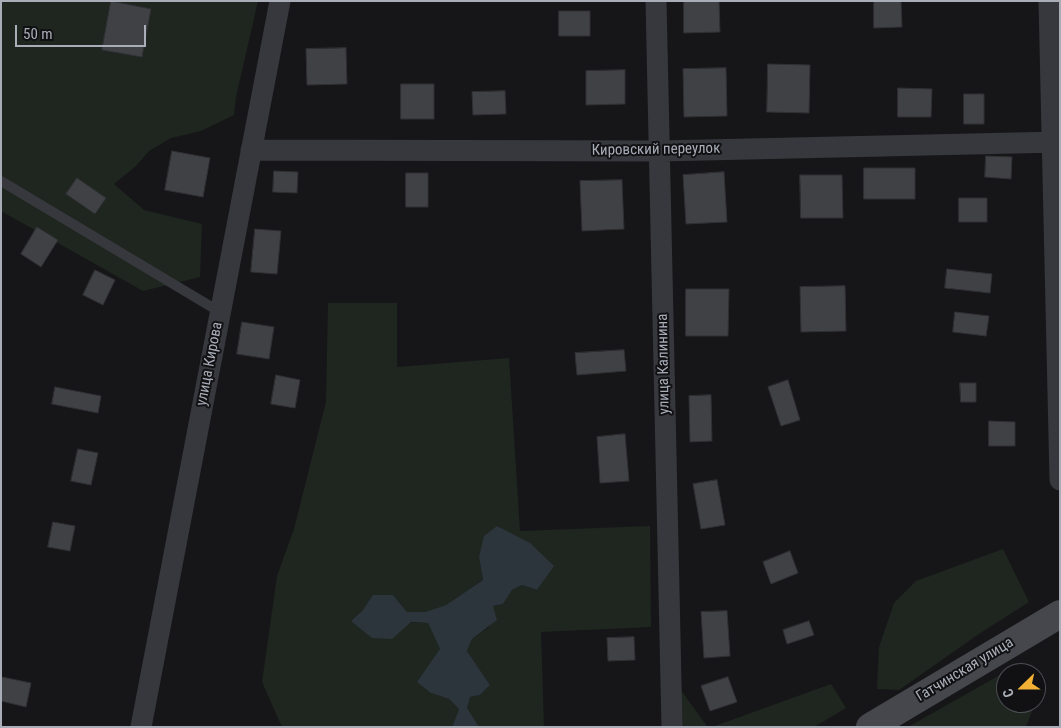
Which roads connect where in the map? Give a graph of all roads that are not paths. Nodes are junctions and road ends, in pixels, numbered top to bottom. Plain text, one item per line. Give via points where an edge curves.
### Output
1 (280, 1) edge
2 (656, 1) edge
3 (1049, 1) edge
4 (1056, 142) edge
5 (252, 150) junction
6 (660, 151) junction
7 (1, 181) edge
8 (220, 312) junction
9 (1060, 480) edge
10 (1060, 614) edge
11 (141, 727) edge
12 (672, 727) edge
13 (870, 727) edge

1 - 5 street, улица Кирова
2 - 6 street, улица Калинина
3 - 4 street
4 - 6 street, Кировский переулок
4 - 9 street
5 - 6 street, Кировский переулок
5 - 8 street, улица Кирова
6 - 12 street, улица Калинина
7 - 8 lane
8 - 11 street, улица Кирова
10 - 13 main road, Гатчинская улица

